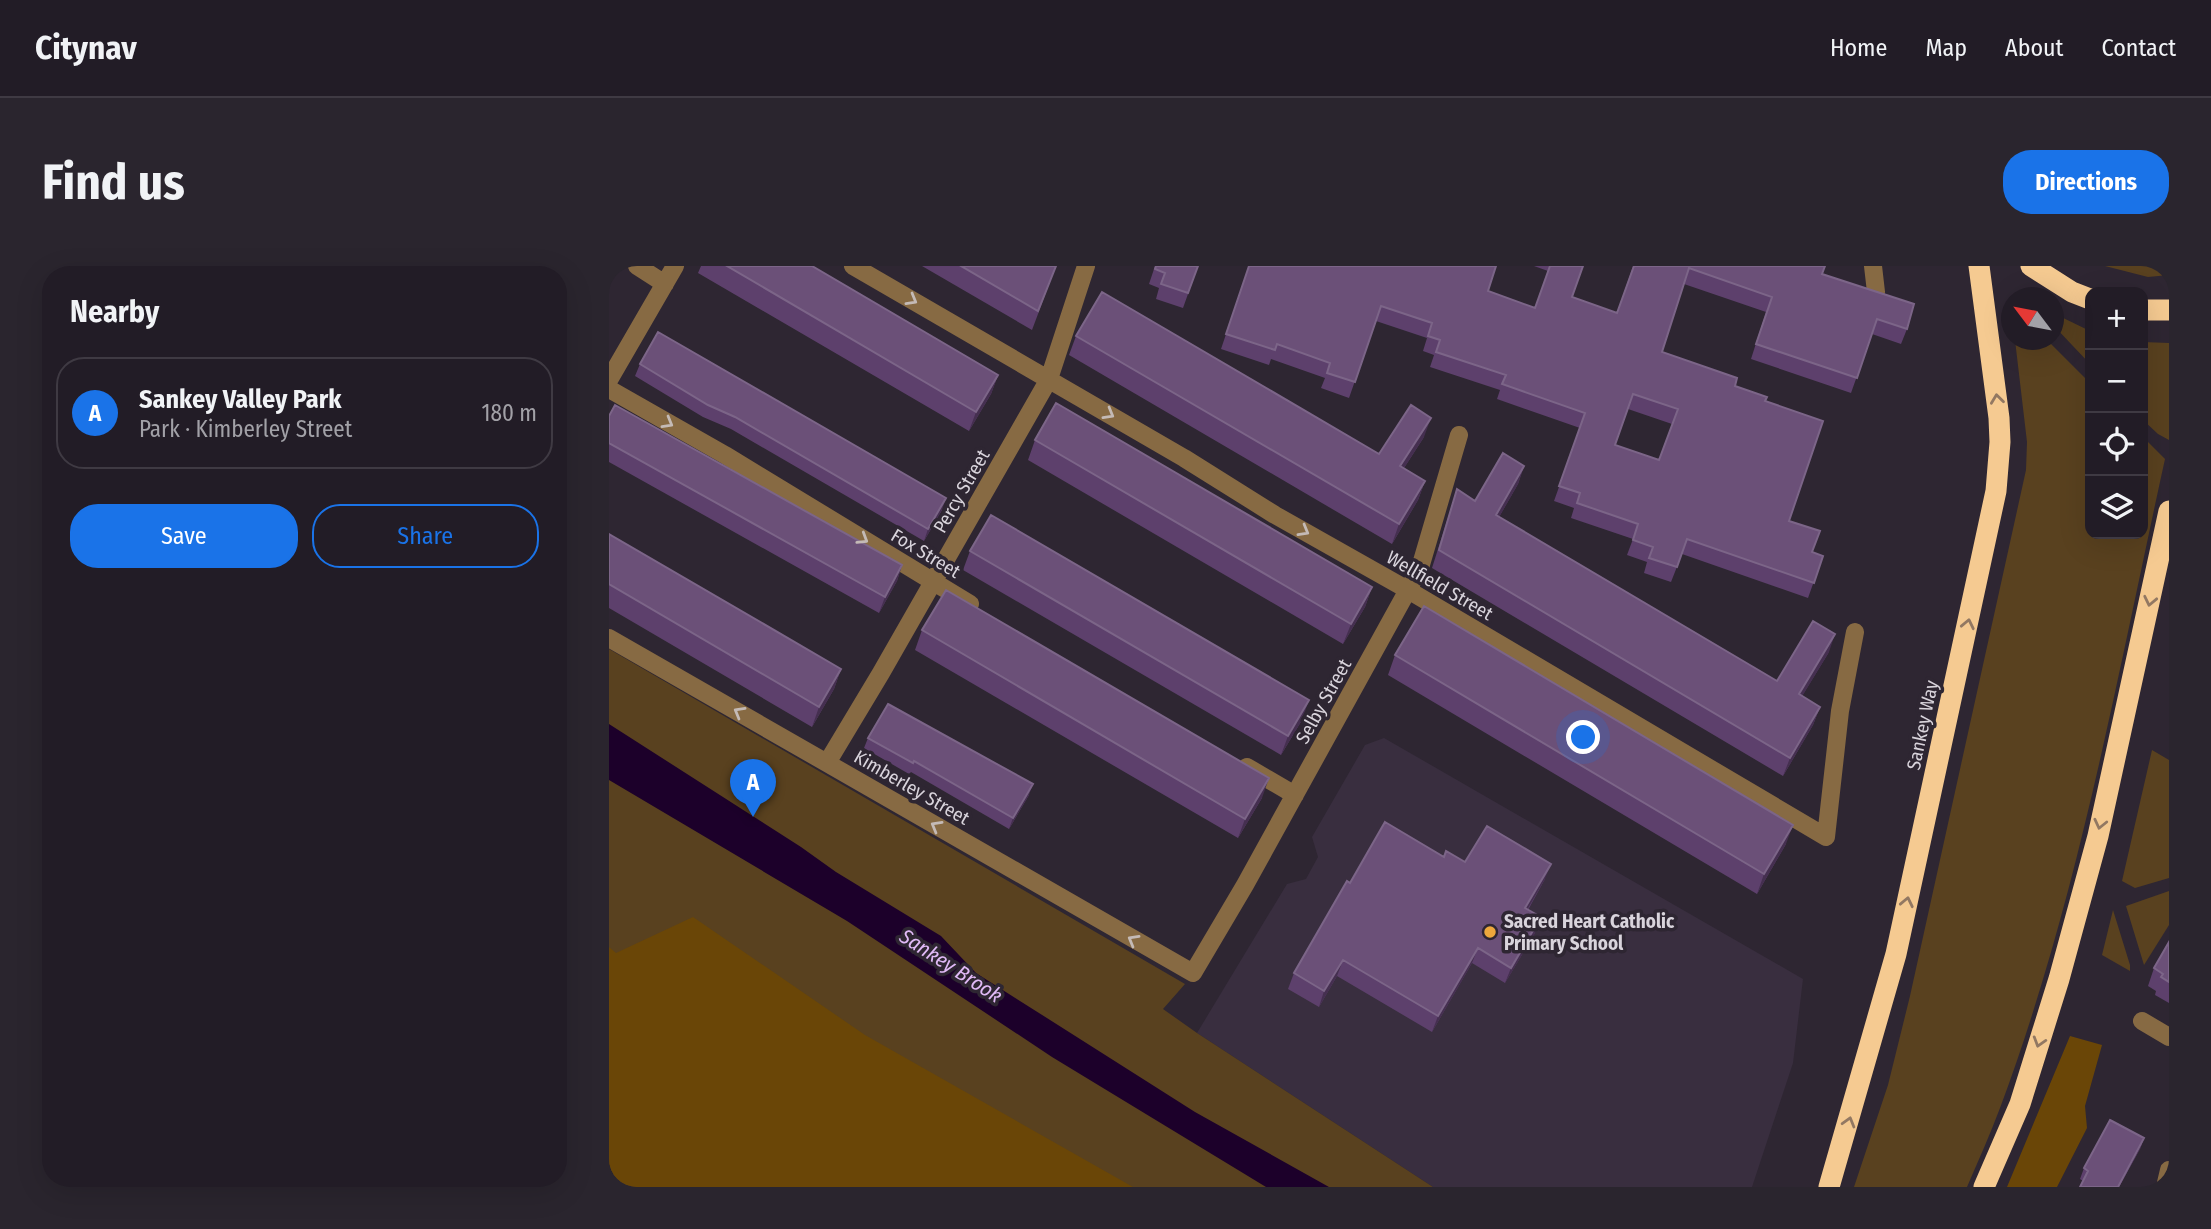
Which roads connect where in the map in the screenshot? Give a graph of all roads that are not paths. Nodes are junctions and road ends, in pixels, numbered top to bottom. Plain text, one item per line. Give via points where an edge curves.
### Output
1 (637, 266) edge
2 (675, 266) edge
3 (853, 266) edge
4 (1086, 266) edge
5 (1873, 266) edge
6 (1979, 266) edge
7 (2031, 266) edge
8 (665, 284) junction
9 (1877, 292) edge
10 (2085, 297) edge
11 (2148, 310) edge
12 (2169, 310) edge
13 (1049, 379) junction
14 (609, 380) edge
15 (609, 389) edge
16 (1458, 435) dead end
17 (2169, 511) edge
18 (933, 583) junction
19 (1408, 590) junction
20 (980, 610) edge
21 (1855, 632) dead end
22 (609, 638) edge
23 (1237, 761) edge
24 (827, 763) junction
25 (1295, 795) junction
26 (1193, 973) joint
27 (2142, 1021) dead end
28 (2169, 1037) edge
29 (2169, 1170) edge
30 (1829, 1187) edge
31 (1984, 1187) edge
32 (2165, 1187) edge

1 - 8 street
2 - 8 street
3 -> 13 street, Wellfield Street
4 - 13 street, Percy Street
5 - 9 street
30 -> 6 highway, Sankey Way via 1896,954 1996,491 1999,418
7 - 10 highway
8 - 14 street
11 - 12 highway
13 - 18 street, Percy Street
13 -> 19 street, Wellfield Street
15 -> 18 street, Fox Street
16 - 19 street, Selby Street via 1420,568
17 -> 31 highway via 2098,836 2059,979 2020,1104
18 - 20 street, Fox Street
18 - 24 street, Percy Street
19 - 21 street, Wellfield Street via 1826,837 1840,711
19 - 25 street, Selby Street
24 -> 22 street, Kimberley Street
23 - 25 street
26 -> 24 street, Kimberley Street
25 - 26 street, Selby Street
27 - 28 street
29 - 32 street

